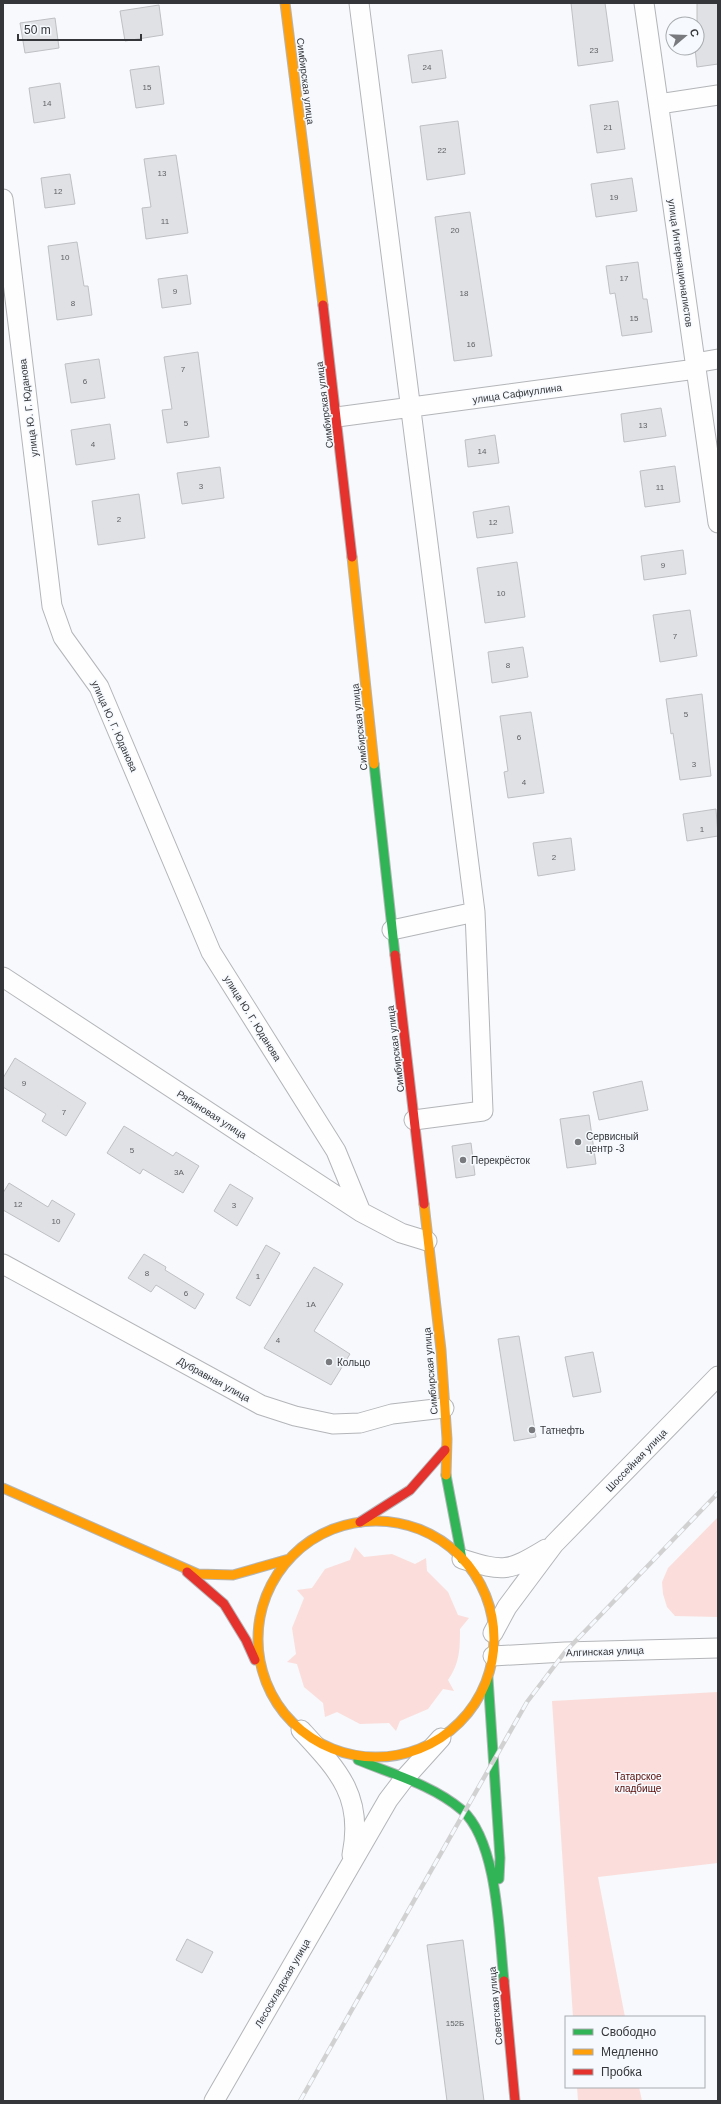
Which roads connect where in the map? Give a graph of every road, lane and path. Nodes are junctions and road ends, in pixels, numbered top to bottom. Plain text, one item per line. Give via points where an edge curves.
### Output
1 (285, 3) edge
2 (359, 3) edge
3 (644, 3) edge
4 (718, 95) edge
5 (659, 104) junction
6 (3, 199) edge
7 (718, 359) edge
8 (696, 366) junction
9 (410, 407) junction
10 (337, 417) junction
11 (718, 524) edge
12 (474, 912) junction
13 (392, 930) junction
14 (3, 977) edge
15 (414, 1120) junction
16 (361, 1212) junction
17 (427, 1241) junction
18 (3, 1264) edge
19 (718, 1376) edge
20 (444, 1408) junction
21 (445, 1450) junction
22 (3, 1488) edge
23 (360, 1522) junction
24 (554, 1544) junction
25 (462, 1558) junction
26 (289, 1559) junction
27 (183, 1568) junction
28 (493, 1633) junction
29 (718, 1648) edge
30 (493, 1656) junction
31 (488, 1676) junction
32 (269, 1689) junction
33 (301, 1730) junction
34 (441, 1738) junction
35 (341, 1752) junction
36 (404, 1779) junction
37 (440, 1796) junction
38 (388, 1800) junction
39 (350, 1865) junction
40 (497, 1908) junction
41 (214, 2101) edge
42 (515, 2101) edge

1 - 10 main road, Симбирская улица
2 - 9 street
3 - 5 street, улица Интернационалистов
4 - 5 street
5 - 8 street, улица Интернационалистов
6 - 16 street, улица Ю. Г. Юданова via 52,606 58,626 63,637 100,688 212,952 336,1151
7 - 8 street, улица Сафиуллина
8 - 9 street, улица Сафиуллина
8 - 11 street, улица Интернационалистов
9 - 10 street, улица Сафиуллина
9 - 12 street
10 - 13 main road, Симбирская улица
12 - 13 street
12 - 15 street via 483,1111
13 - 15 main road, Симбирская улица
14 - 16 street, Рябиновая улица
15 - 17 main road, Симбирская улица
16 - 17 street, Рябиновая улица via 401,1233
17 - 20 main road, Симбирская улица via 441,1350
18 - 20 street, Дубравная улица via 261,1405 333,1424 360,1423 392,1414
19 - 24 street, Шоссейная улица
20 - 21 main road, Симбирская улица via 447,1440
21 - 23 main road via 410,1490
21 - 25 main road, Симбирская улица
22 - 27 main road
23 - 25 main road via 388,1522 411,1526 429,1534
23 - 26 main road via 334,1529 312,1540
24 - 25 street via 506,1569 490,1568
24 - 28 street via 507,1607
25 - 28 main road via 483,1590 490,1608
26 - 27 main road via 226,1576 209,1576
26 - 32 main road via 270,1587 261,1612 258,1636 260,1659
27 - 32 main road via 230,1612
28 - 30 main road
29 - 30 street, Алгинская улица
30 - 31 main road
31 - 34 main road via 468,1713
31 - 40 main road via 500,1858
32 - 33 main road via 286,1716
33 - 35 main road via 320,1743
33 - 39 street via 335,1769 351,1797 355,1816 355,1840
34 - 35 main road via 416,1750 386,1757 364,1757
34 - 36 street, Лесоскладская улица
35 - 36 main road
36 - 37 main road
36 - 38 street, Лесоскладская улица
37 - 38 street via 408,1793
37 - 40 main road via 471,1821 489,1869
38 - 39 street, Лесоскладская улица
39 - 41 street, Лесоскладская улица
40 - 42 main road, Советская улица

